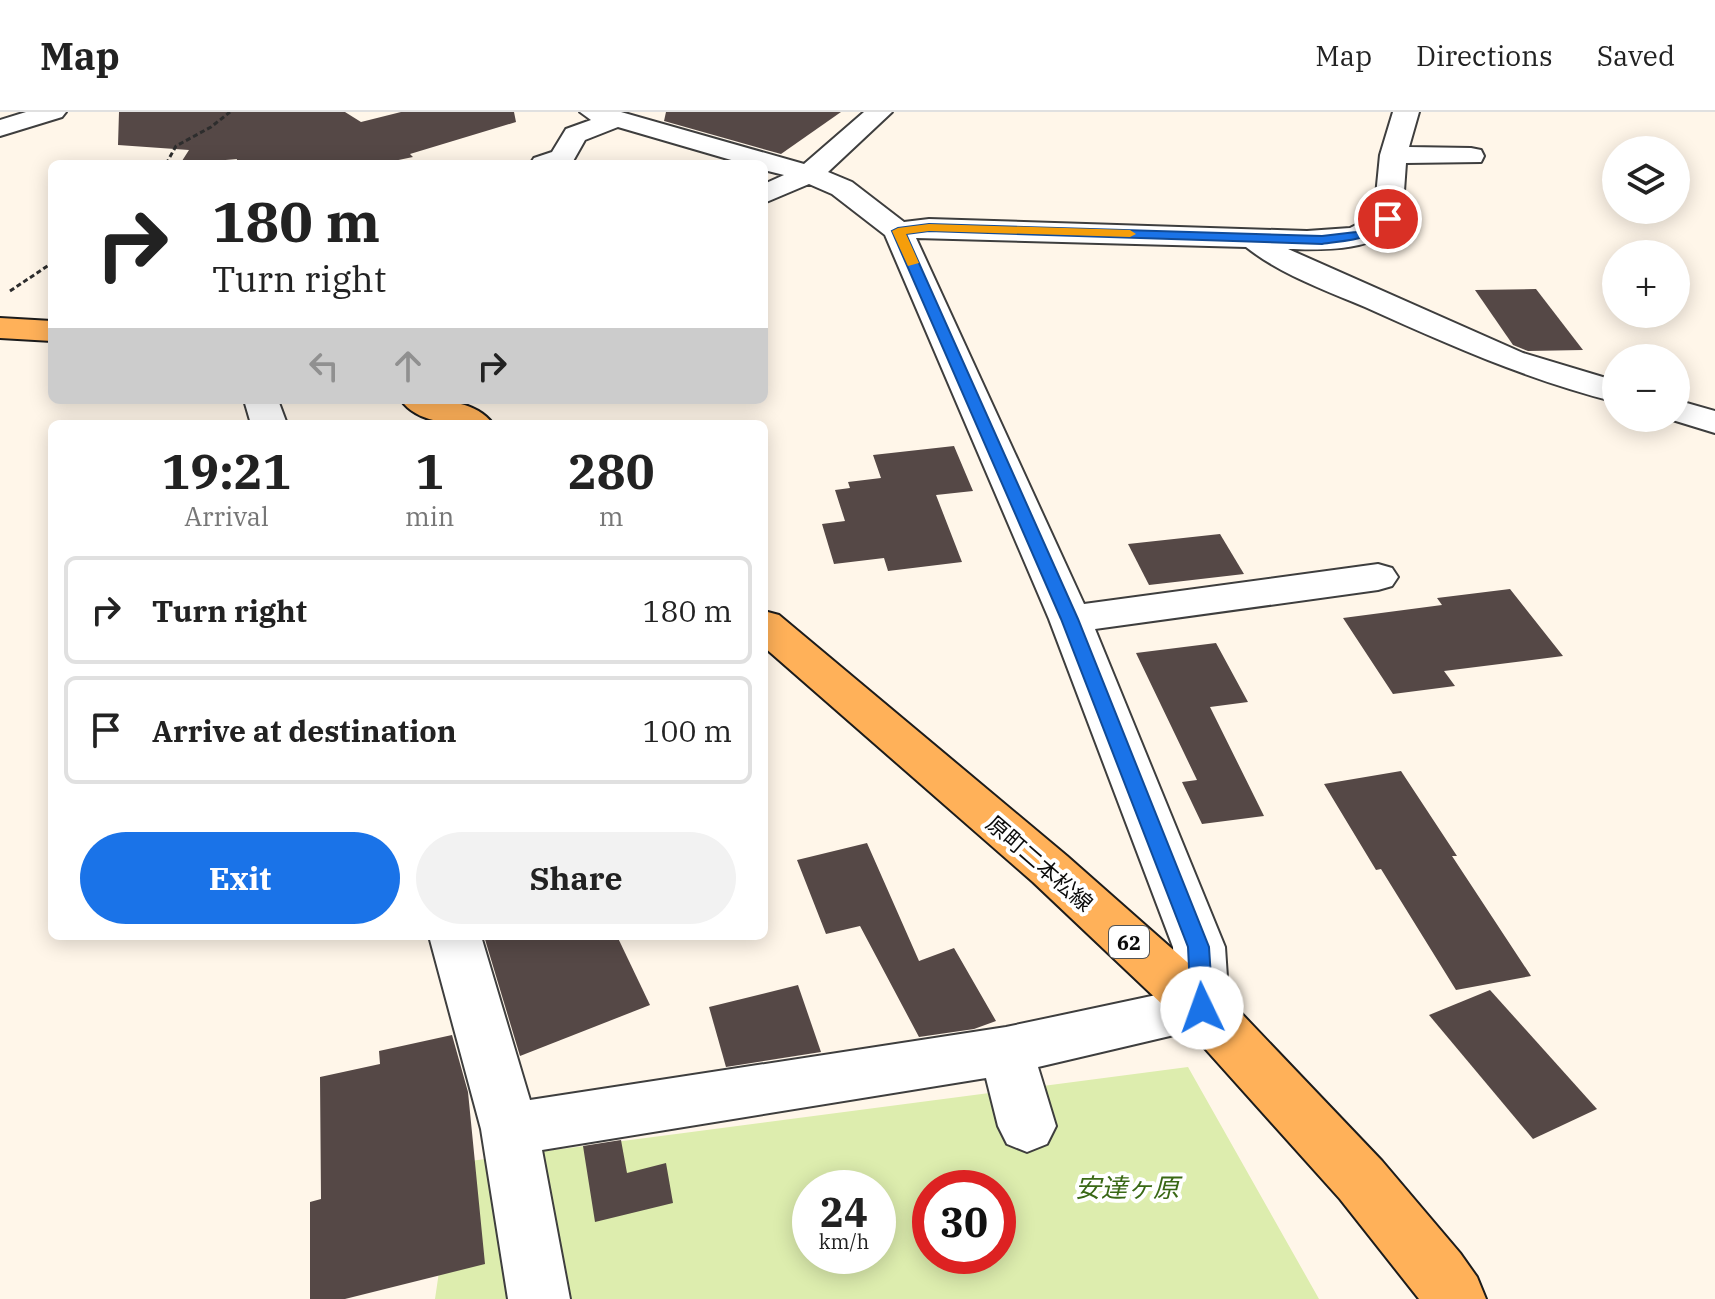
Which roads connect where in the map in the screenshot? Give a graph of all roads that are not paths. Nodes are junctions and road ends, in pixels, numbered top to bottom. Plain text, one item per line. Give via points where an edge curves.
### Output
1 (53, 112) edge
2 (879, 112) edge
3 (1406, 112) edge
4 (604, 115) edge
5 (0, 128) edge
6 (1393, 155) junction
7 (1471, 156) dead end
8 (554, 160) edge
9 (760, 160) edge
10 (768, 162) edge
11 (809, 174) junction
12 (768, 193) edge
13 (898, 231) junction
14 (1253, 238) junction
15 (0, 328) edge
16 (48, 331) edge
17 (1602, 388) edge
18 (428, 404) edge
19 (1690, 414) edge
20 (466, 420) edge
21 (1715, 422) edge
22 (1378, 577) dead end
23 (1070, 619) junction
24 (768, 628) edge
25 (456, 940) edge
26 (1202, 1008) junction
27 (1006, 1051) junction
28 (1027, 1126) dead end
29 (510, 1129) junction
30 (539, 1299) edge
31 (1455, 1299) edge

1 - 5 street
2 - 11 street
3 - 6 street
4 - 8 street via 575,135 562,157
4 - 9 street
6 - 7 street
6 - 14 street via 1388,219 1377,229 1322,240
10 - 11 street
11 - 12 street
11 - 13 street via 842,188
13 - 14 street
13 - 23 street
14 - 17 street via 1322,277 1511,360
15 - 16 main road
18 - 20 main road
19 - 21 street
22 - 23 street
23 - 26 street via 1199,947
24 - 26 main road, 原町二本松線 / 62 via 1050,869
25 - 29 street
26 - 27 street
26 - 31 main road, 原町二本松線 / 62 via 1361,1180
27 - 28 street
27 - 29 street
29 - 30 street

